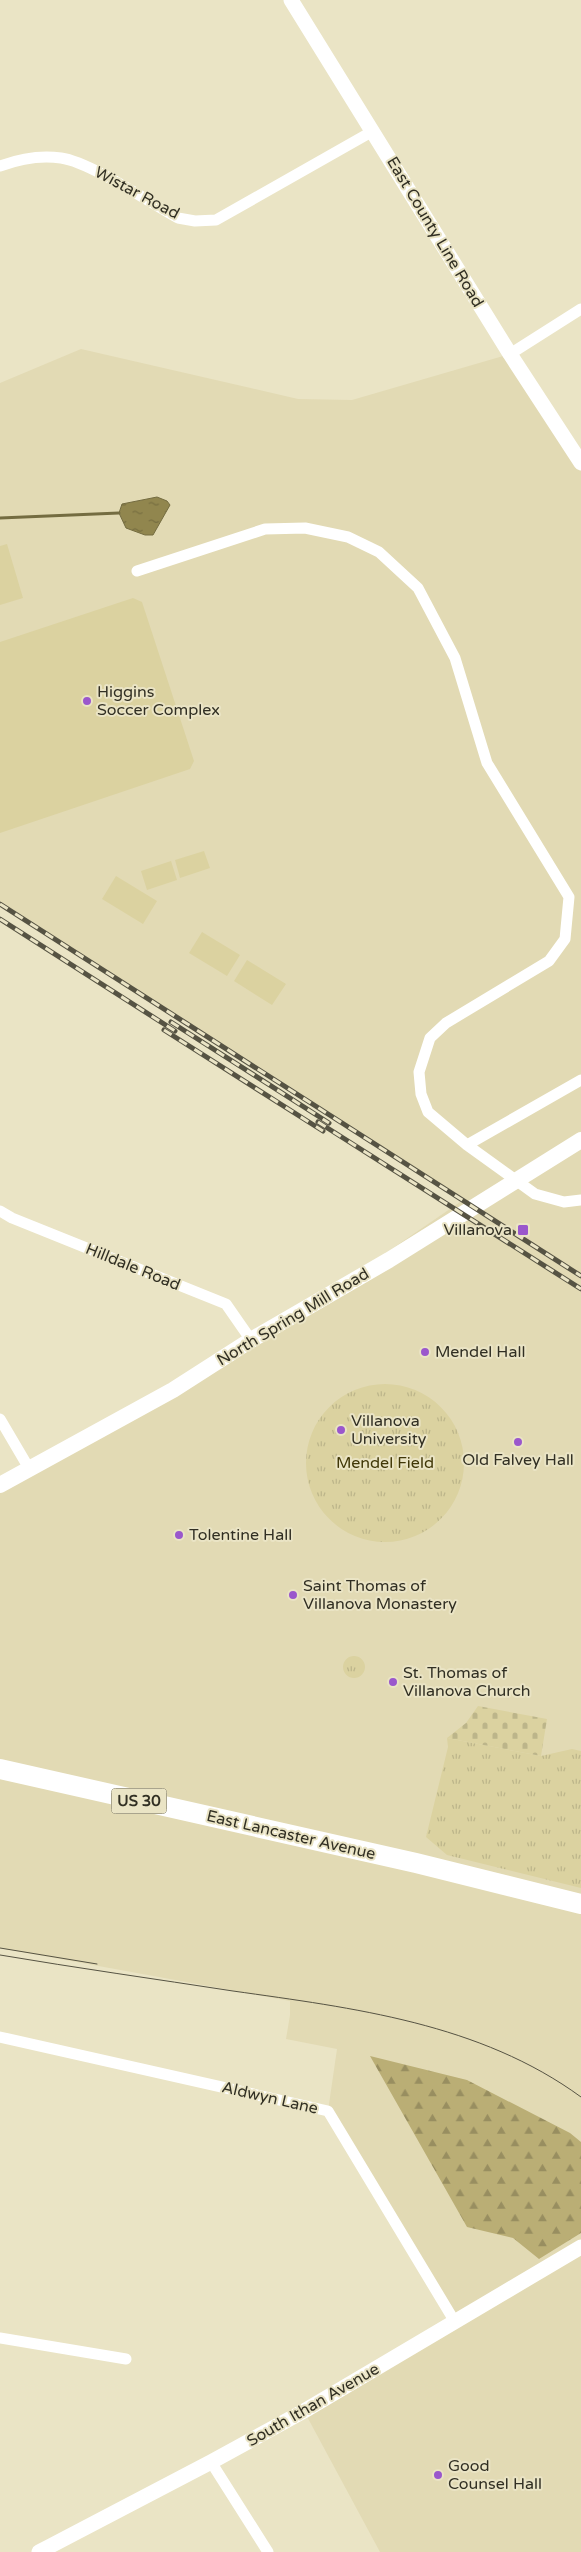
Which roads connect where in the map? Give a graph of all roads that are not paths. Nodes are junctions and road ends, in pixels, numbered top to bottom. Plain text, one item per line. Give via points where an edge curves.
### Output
1 (291, 0) edge
2 (373, 131) junction
3 (0, 166) edge
4 (581, 309) edge
5 (510, 354) junction
6 (581, 463) edge
7 (137, 570) dead end
8 (581, 1080) edge
9 (581, 1140) edge
10 (467, 1145) junction
11 (581, 1200) edge
12 (0, 1211) edge
13 (251, 1340) junction
14 (0, 1419) edge
15 (30, 1470) junction
16 (0, 1485) edge
17 (0, 1770) edge
18 (581, 1904) edge
19 (0, 2037) edge
20 (581, 2247) edge
21 (455, 2322) junction
22 (0, 2338) edge
23 (126, 2359) dead end
24 (212, 2462) junction
25 (39, 2552) edge
26 (268, 2552) edge

1 - 2 street, East County Line Road
2 - 3 street, Wistar Road via 216,220 178,218 83,165 62,158 13,161
2 - 5 street, East County Line Road
4 - 5 street
5 - 6 street, East County Line Road
7 - 10 street via 265,529 305,528 348,537 378,552 418,588 455,658 487,763 569,897 565,939 549,961 446,1023 430,1038 419,1072 420,1094 428,1112
8 - 10 street
9 - 13 main road, North Spring Mill Road via 388,1260
10 - 11 street via 535,1194 564,1202
12 - 13 street, Hilldale Road via 226,1304
13 - 15 main road, North Spring Mill Road via 172,1390
14 - 15 street
15 - 16 main road, North Spring Mill Road
17 - 18 highway, East Lancaster Avenue / US 30 via 416,1862
19 - 21 street, Aldwyn Lane via 328,2111
20 - 21 street, South Ithan Avenue
21 - 24 street, South Ithan Avenue
22 - 23 street
24 - 25 street, South Ithan Avenue
24 - 26 street

